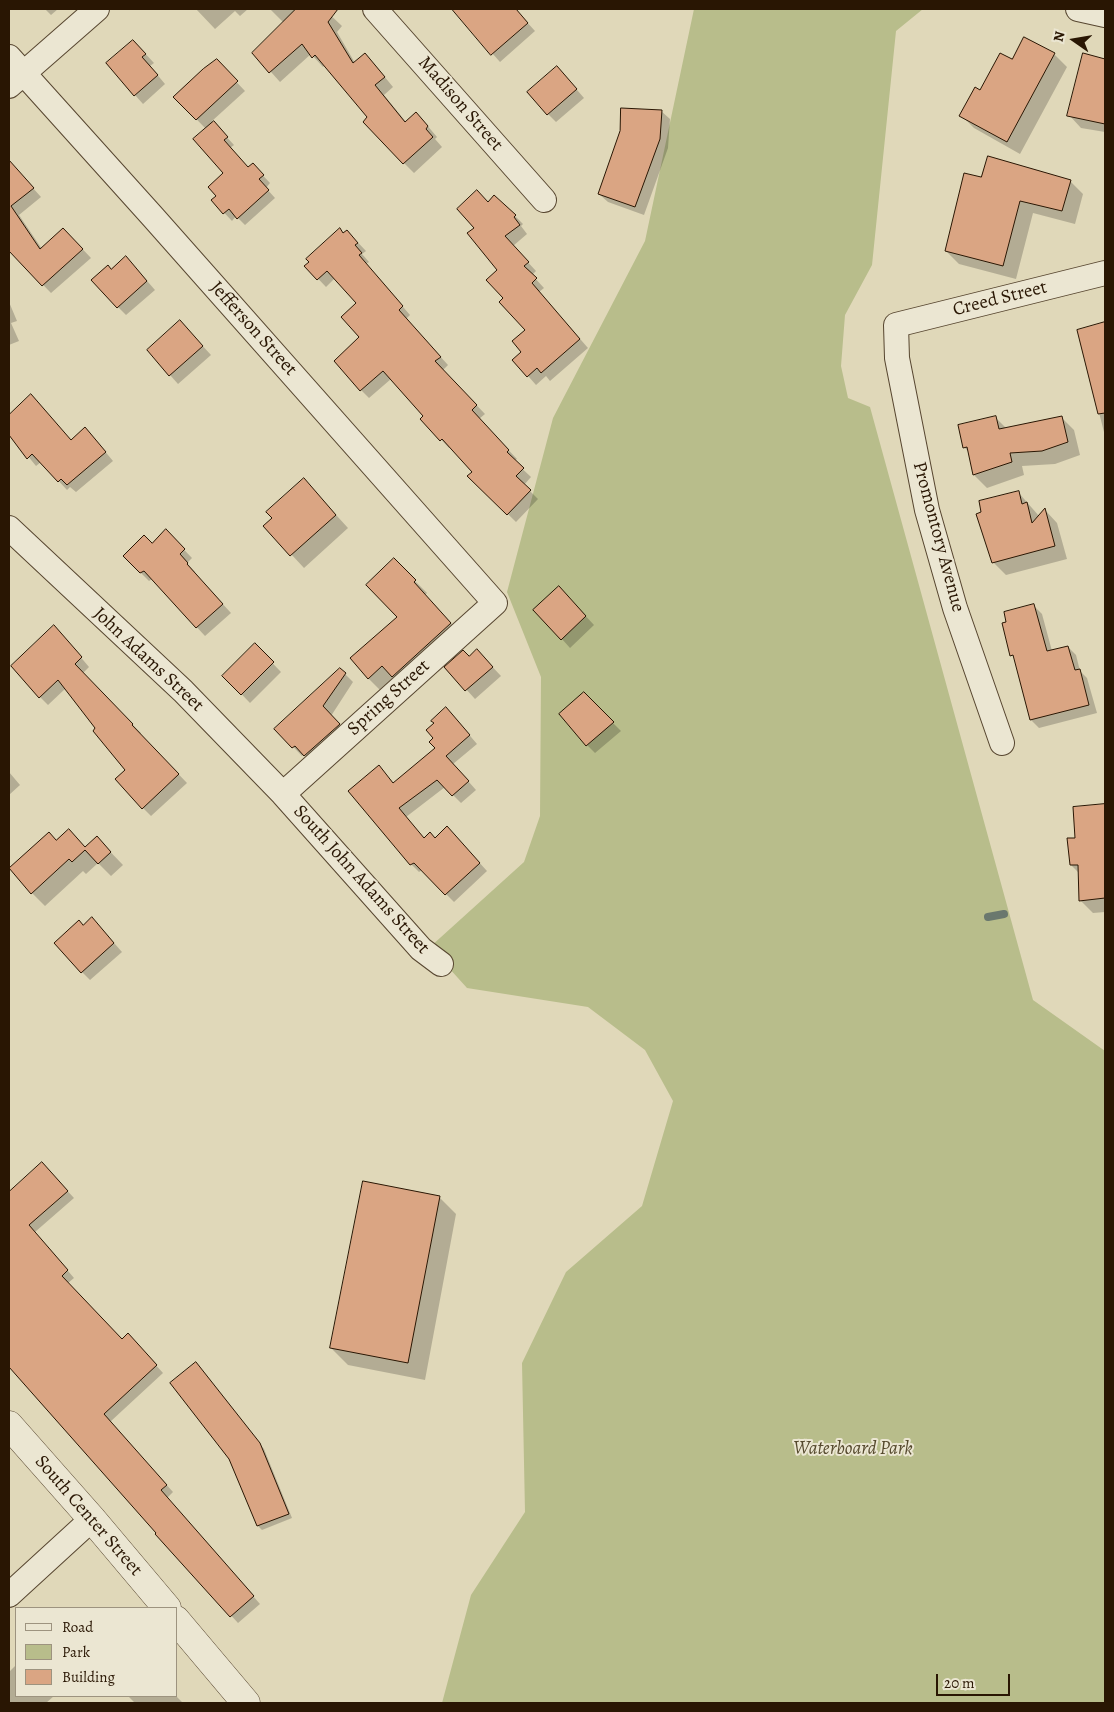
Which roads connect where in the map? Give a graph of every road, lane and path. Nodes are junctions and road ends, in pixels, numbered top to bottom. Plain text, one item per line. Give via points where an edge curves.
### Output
1 (97, 9) edge
2 (376, 9) edge
3 (1078, 9) edge
4 (1105, 16) edge
5 (13, 72) edge
6 (544, 200) dead end
7 (1105, 273) edge
8 (896, 324) joint
9 (9, 528) edge
10 (495, 602) joint
11 (1002, 743) dead end
12 (283, 794) junction
13 (441, 964) dead end
14 (9, 1425) edge
15 (92, 1519) junction
16 (9, 1595) edge
17 (166, 1607) edge
18 (178, 1622) edge
19 (246, 1703) edge

1 - 5 street
2 - 6 street, Madison Street
3 - 4 street
5 - 10 street, Jefferson Street via 172,238
7 - 8 street, Creed Street
8 - 11 street, Promontory Avenue via 897,358 927,510 955,608
9 - 12 street, John Adams Street via 183,691
10 - 12 street, Spring Street
12 - 13 street, South John Adams Street via 420,949
14 - 15 street, South Center Street
15 - 16 street
15 - 17 street, South Center Street
18 - 19 street

